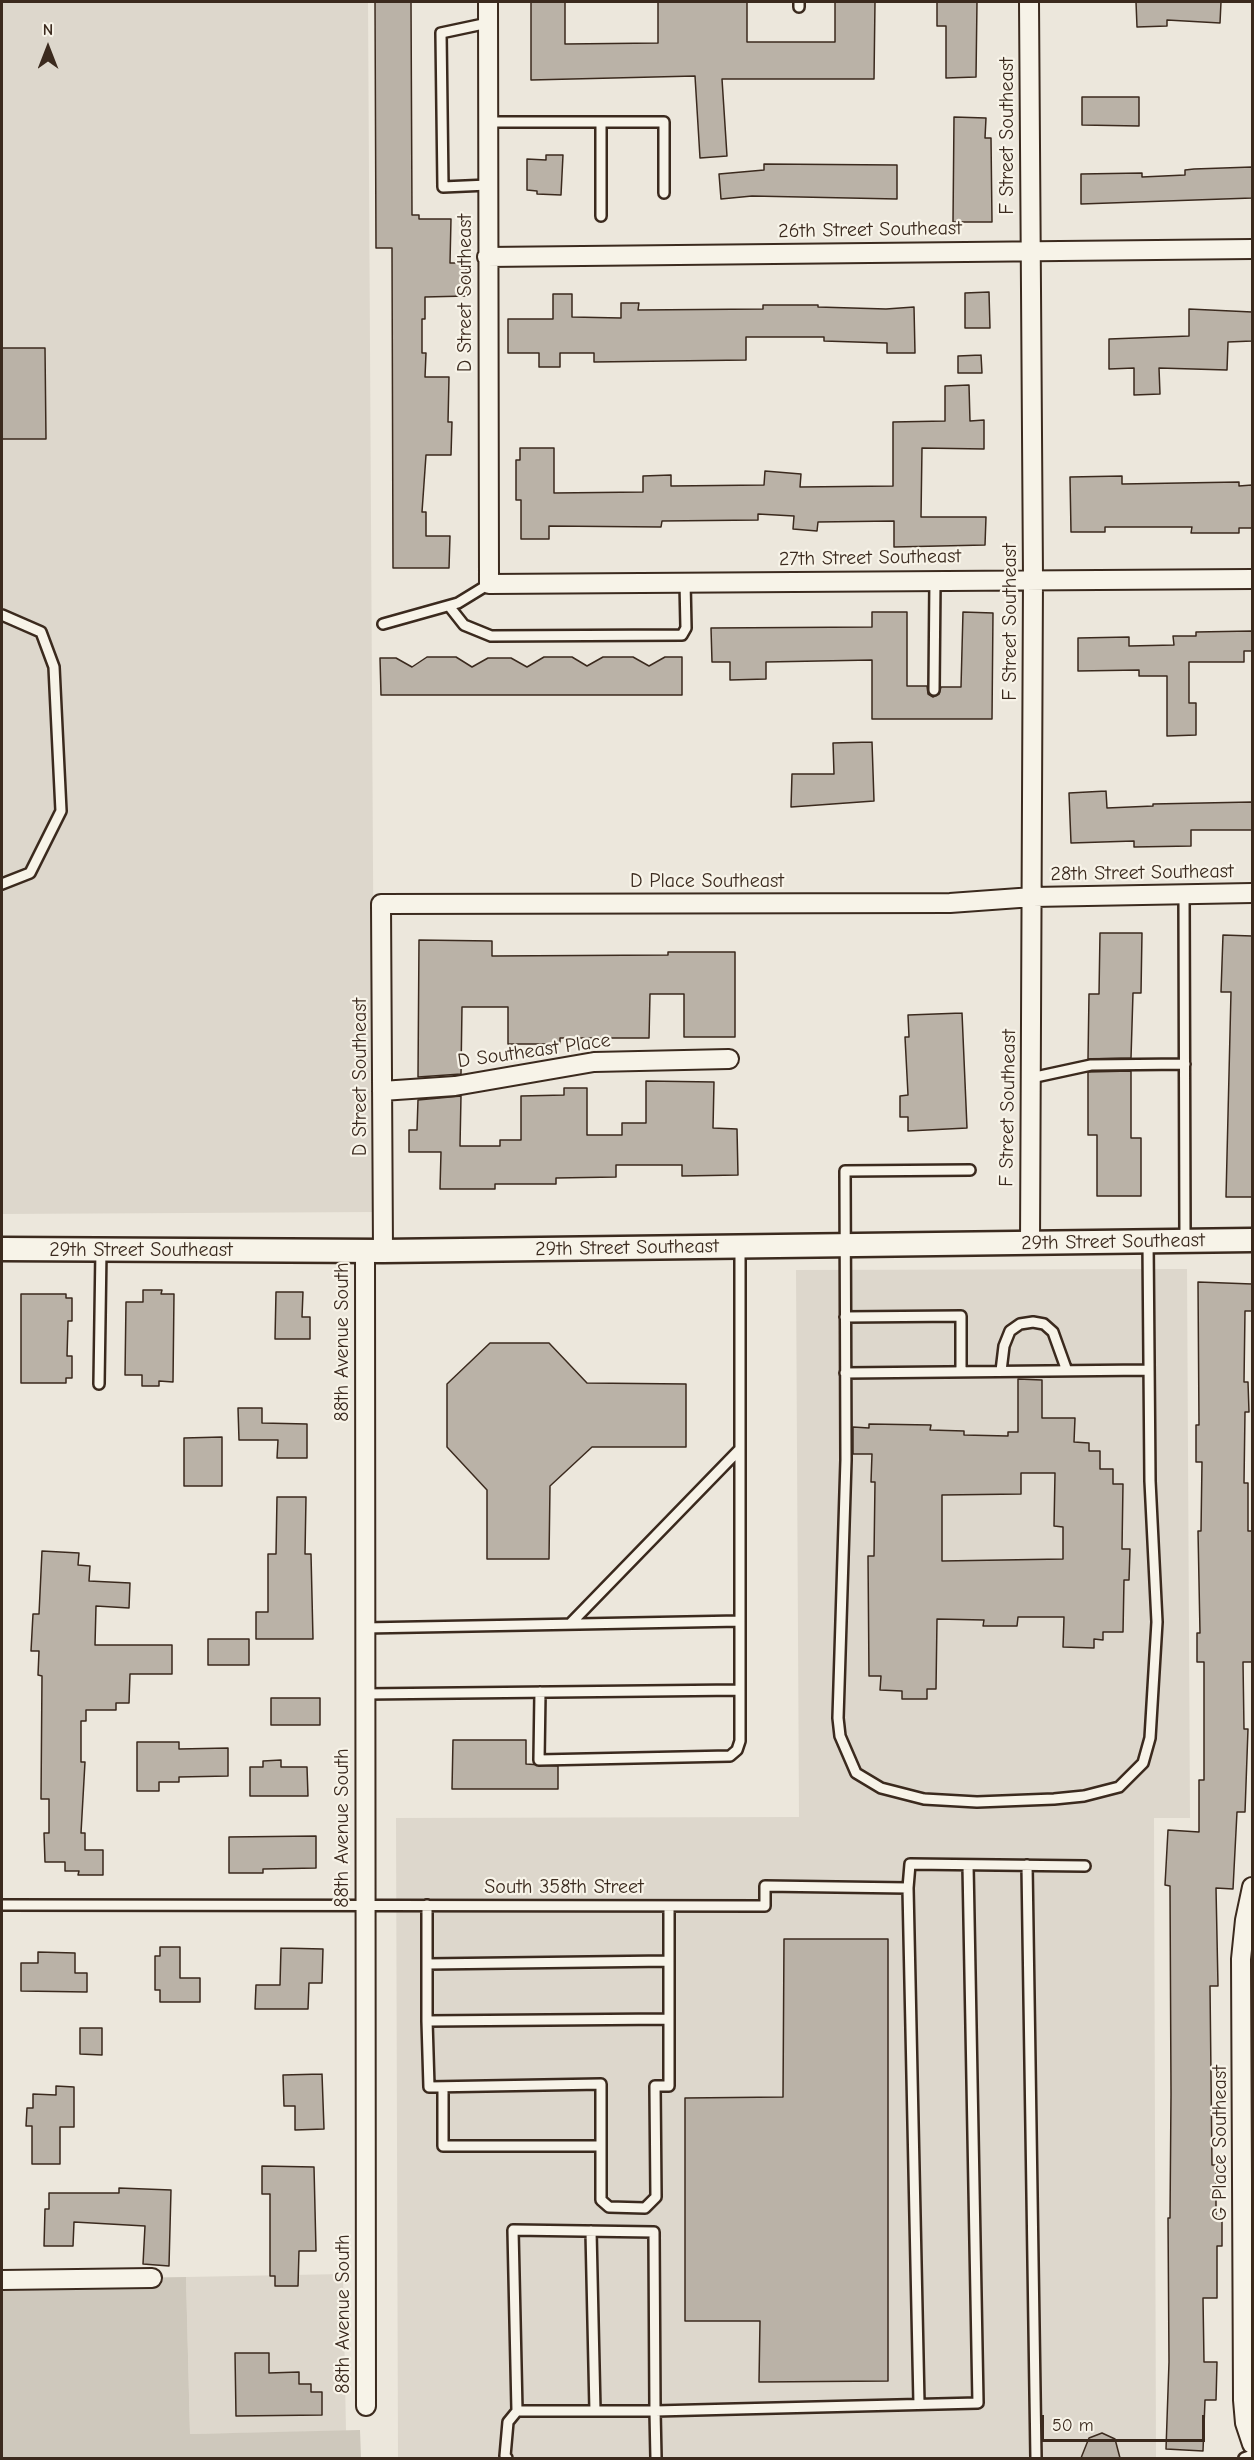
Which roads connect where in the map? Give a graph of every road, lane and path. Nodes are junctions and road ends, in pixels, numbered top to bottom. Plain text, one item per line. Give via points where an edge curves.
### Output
1 (488, 2) edge
2 (1029, 2) edge
3 (488, 23) junction
4 (488, 122) junction
5 (601, 122) junction
6 (488, 185) junction
7 (664, 193) dead end
8 (601, 216) dead end
9 (1252, 249) edge
10 (1029, 251) junction
11 (488, 257) junction
12 (1033, 579) junction
13 (1252, 579) edge
14 (935, 580) junction
15 (685, 582) junction
16 (489, 584) junction
17 (449, 606) junction
18 (2, 615) edge
19 (383, 624) dead end
20 (934, 690) dead end
21 (2, 884) edge
22 (1252, 893) edge
23 (1184, 894) junction
24 (1032, 897) junction
25 (381, 904) joint
26 (729, 1059) dead end
27 (1185, 1064) junction
28 (1031, 1078) junction
29 (382, 1091) junction
30 (970, 1170) dead end
31 (1252, 1240) edge
32 (1148, 1241) junction
33 (1185, 1241) junction
34 (1030, 1243) junction
35 (844, 1245) junction
36 (740, 1246) junction
37 (2, 1250) edge
38 (101, 1250) junction
39 (374, 1250) junction
40 (845, 1317) junction
41 (1149, 1370) junction
42 (1001, 1371) junction
43 (1067, 1371) junction
44 (961, 1372) junction
45 (845, 1373) junction
46 (99, 1384) dead end
47 (740, 1449) junction
48 (740, 1621) junction
49 (570, 1624) junction
50 (364, 1628) junction
51 (740, 1690) junction
52 (540, 1692) junction
53 (364, 1694) junction
54 (968, 1865) junction
55 (1027, 1865) junction
56 (1085, 1866) dead end
57 (1252, 1887) edge
58 (908, 1888) junction
59 (2, 1905) edge
60 (364, 1905) junction
61 (427, 1905) junction
62 (669, 1906) junction
63 (669, 1961) junction
64 (427, 1964) junction
65 (669, 2019) junction
66 (427, 2021) junction
67 (442, 2087) junction
68 (1247, 2128) edge
69 (600, 2145) junction
70 (591, 2231) junction
71 (152, 2278) dead end
72 (2, 2280) edge
73 (1247, 2286) edge
74 (919, 2404) junction
75 (366, 2406) dead end
76 (517, 2411) junction
77 (595, 2411) junction
78 (655, 2411) junction
79 (1252, 2444) edge
80 (1252, 2455) edge
81 (507, 2458) edge
82 (656, 2458) edge
83 (1036, 2458) edge
84 (1244, 2458) edge

1 - 3 street, D Street Southeast
2 - 10 street, F Street Southeast
3 - 4 street, D Street Southeast
3 - 6 lane via 441,33 442,187
4 - 5 lane
4 - 6 street, D Street Southeast
5 - 7 lane via 664,122
5 - 8 lane
6 - 11 street, D Street Southeast
9 - 10 street, 26th Street Southeast
10 - 11 street, 26th Street Southeast
10 - 12 street, F Street Southeast
11 - 16 street, D Street Southeast
12 - 13 street, 27th Street Southeast
12 - 14 street, 27th Street Southeast
12 - 24 street, F Street Southeast
14 - 15 street, 27th Street Southeast
14 - 20 lane
15 - 16 street, 27th Street Southeast
15 - 17 lane via 686,628 682,635 491,636 464,625
16 - 17 lane
17 - 19 lane
18 - 21 lane via 41,632 54,667 61,811 30,873
22 - 23 street, 28th Street Southeast
23 - 24 street, 28th Street Southeast
23 - 27 lane
24 - 25 street, D Place Southeast via 950,903
24 - 28 street, F Street Southeast
25 - 29 street, D Street Southeast
26 - 29 street, D Southeast Place via 594,1062 455,1086
27 - 28 lane via 1091,1065
27 - 33 lane
28 - 34 street, F Street Southeast
29 - 39 street, D Street Southeast
30 - 35 lane via 845,1171
31 - 33 street, 29th Street Southeast
32 - 33 street, 29th Street Southeast
32 - 34 street, 29th Street Southeast
32 - 41 lane
34 - 35 street, 29th Street Southeast
35 - 36 street, 29th Street Southeast
35 - 40 lane
36 - 39 street, 29th Street Southeast
36 - 47 lane
37 - 38 street, 29th Street Southeast
38 - 39 street, 29th Street Southeast
38 - 46 lane
39 - 50 street, 88th Avenue South
40 - 44 lane via 961,1316
40 - 45 lane
41 - 43 lane
41 - 45 lane via 1157,1622 1150,1738 1143,1763 1119,1787 1084,1796 977,1802 924,1799 882,1788 856,1773 840,1736
42 - 43 lane
42 - 43 lane via 1010,1332 1020,1324 1033,1322 1044,1324 1053,1332
42 - 44 lane
44 - 45 lane
47 - 48 lane
47 - 49 lane
48 - 49 lane
48 - 51 lane
49 - 50 lane
50 - 53 street, 88th Avenue South
51 - 52 lane
51 - 52 lane via 740,1741 730,1756 539,1760
52 - 53 lane
53 - 60 street, 88th Avenue South
54 - 55 lane
54 - 58 lane via 910,1864
54 - 74 lane via 978,2403
55 - 56 lane
55 - 83 lane
57 - 68 street, G Place Southeast via 1241,1959
58 - 62 lane, South 358th Street via 765,1886 765,1906
58 - 74 lane
59 - 60 lane, South 358th Street
60 - 61 lane, South 358th Street
60 - 75 street, 88th Avenue South
61 - 62 lane, South 358th Street
61 - 64 lane
62 - 63 lane
63 - 64 lane
63 - 65 lane
64 - 66 lane
65 - 66 lane
65 - 69 lane via 669,2086 655,2086 656,2197 645,2208 609,2206 601,2200
66 - 67 lane via 429,2087
67 - 69 lane via 442,2146
67 - 69 lane via 602,2084
68 - 73 street, G Place Southeast
70 - 76 lane via 513,2230
70 - 77 lane
70 - 78 lane via 654,2232
71 - 72 street
73 - 79 street, G Place Southeast via 1243,2400
74 - 78 lane
76 - 77 lane
76 - 81 lane via 508,2422
77 - 78 lane
78 - 82 lane
80 - 84 lane

